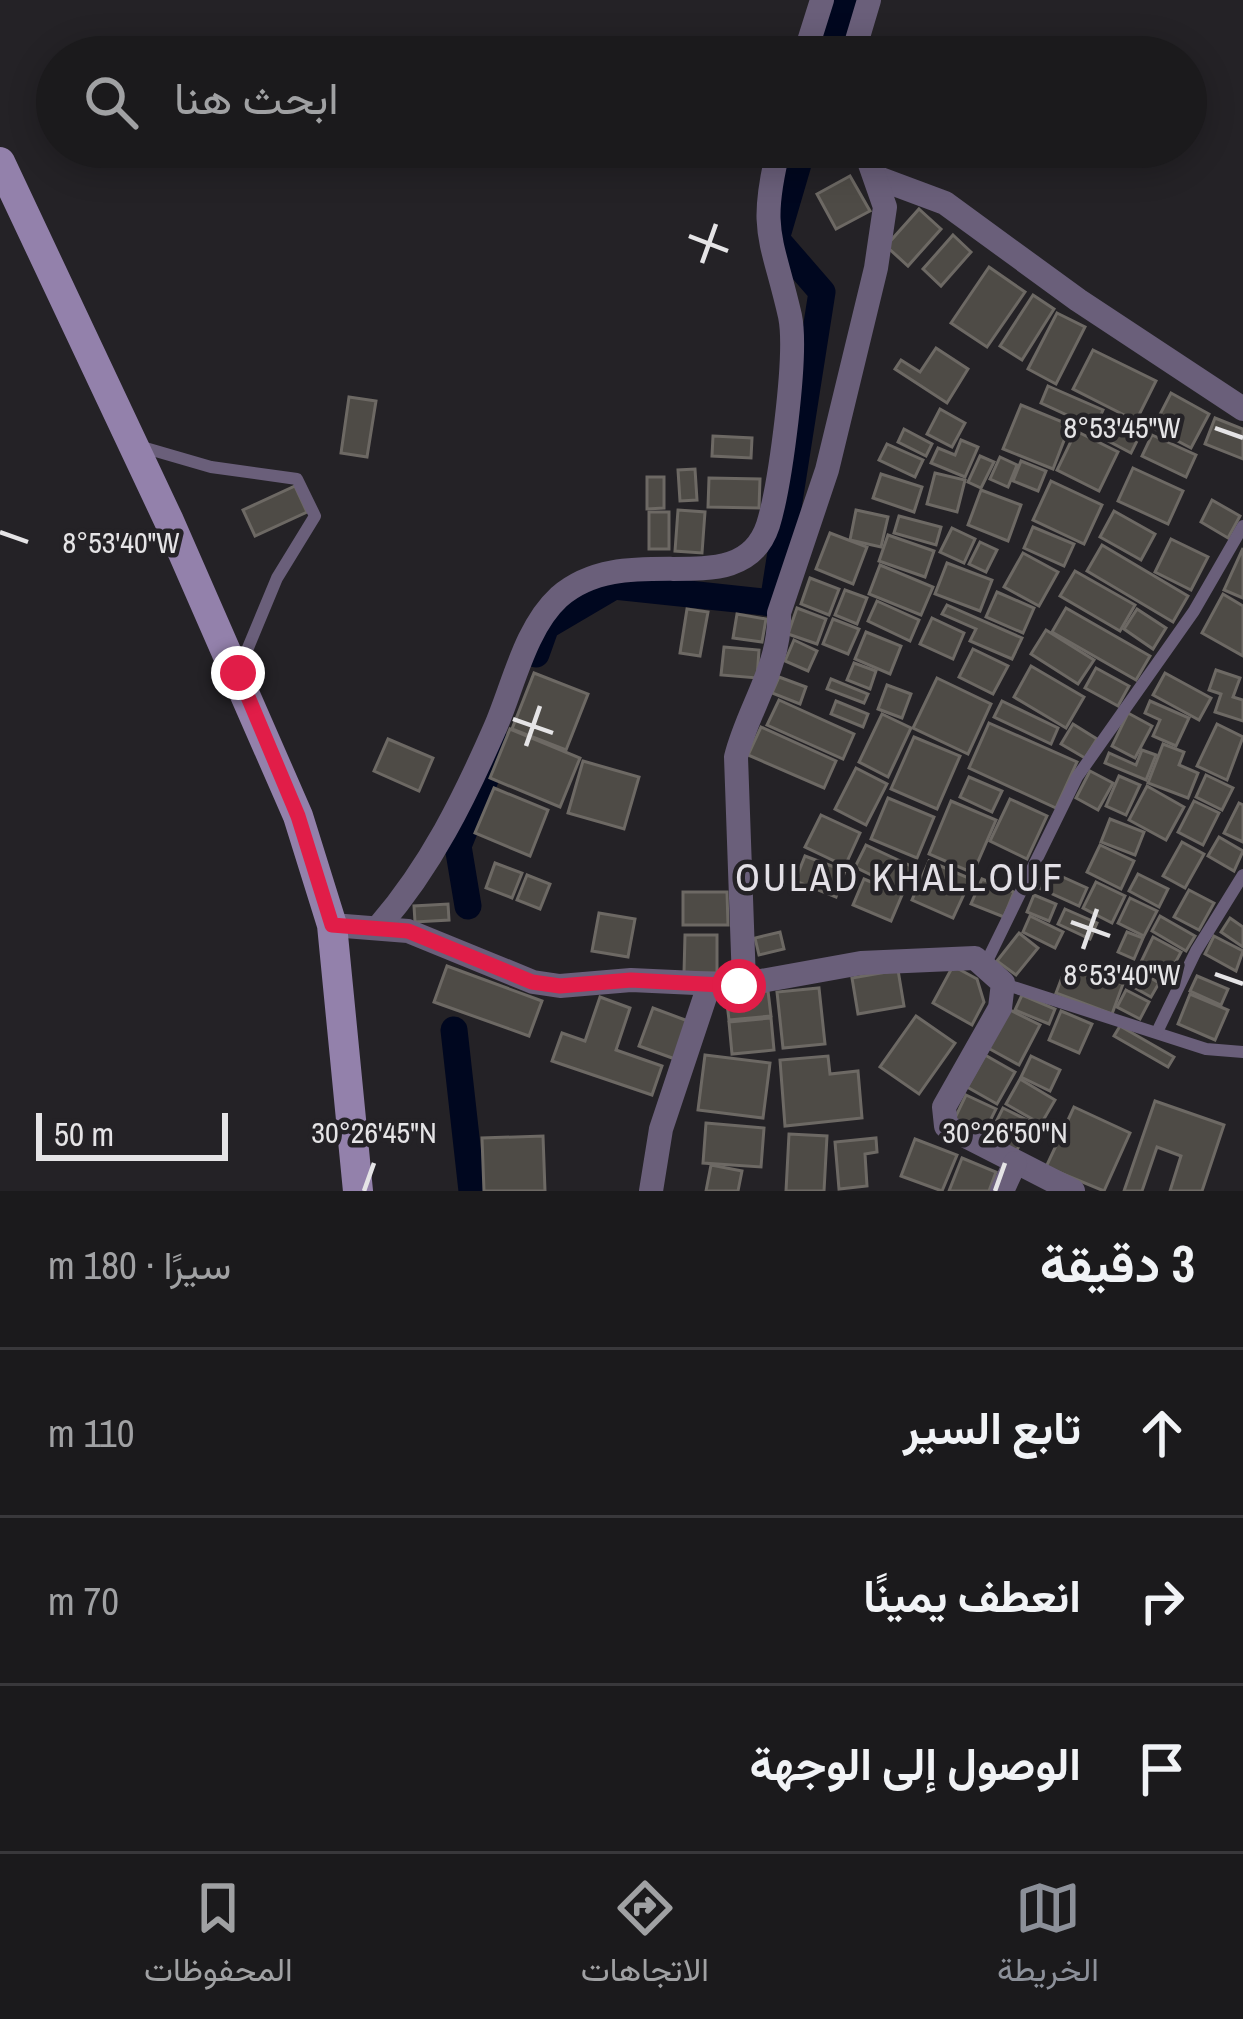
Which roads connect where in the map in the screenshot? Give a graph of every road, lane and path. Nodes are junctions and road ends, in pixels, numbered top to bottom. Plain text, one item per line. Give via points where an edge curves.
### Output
1 (822, 0) edge
2 (869, 0) edge
3 (811, 36) edge
4 (858, 36) edge
5 (0, 162) edge
6 (775, 168) edge
7 (873, 168) edge
8 (878, 178) junction
9 (1243, 409) edge
10 (135, 445) junction
11 (1243, 526) edge
12 (238, 673) junction
13 (1242, 879) edge
14 (332, 925) junction
15 (380, 925) junction
16 (994, 974) junction
17 (744, 982) junction
18 (710, 985) junction
19 (1158, 1030) junction
20 (1243, 1052) edge
21 (1015, 1163) junction
22 (358, 1191) edge
23 (651, 1191) edge
24 (1002, 1191) edge
25 (1072, 1191) edge

1 - 3 street
2 - 4 street
5 - 10 main road
6 - 15 street via 766,223 790,318 792,364 774,501 759,544 741,561 708,570 600,572 553,603 442,839
7 - 8 street
8 - 9 street via 946,203
8 - 17 street via 885,207 862,334 765,686 736,758
10 - 12 main road
10 - 12 lane via 297,479 315,516 277,578
11 - 16 lane via 1194,611 1077,777
12 - 14 main road via 298,816
13 - 19 lane
14 - 15 street
14 - 22 main road
15 - 18 street via 532,982
16 - 17 street via 975,958 943,955
16 - 19 lane
16 - 21 street via 1000,1008 943,1117 958,1136
17 - 18 street
18 - 23 street via 661,1129
19 - 20 lane via 1206,1049
21 - 24 street
21 - 25 street

